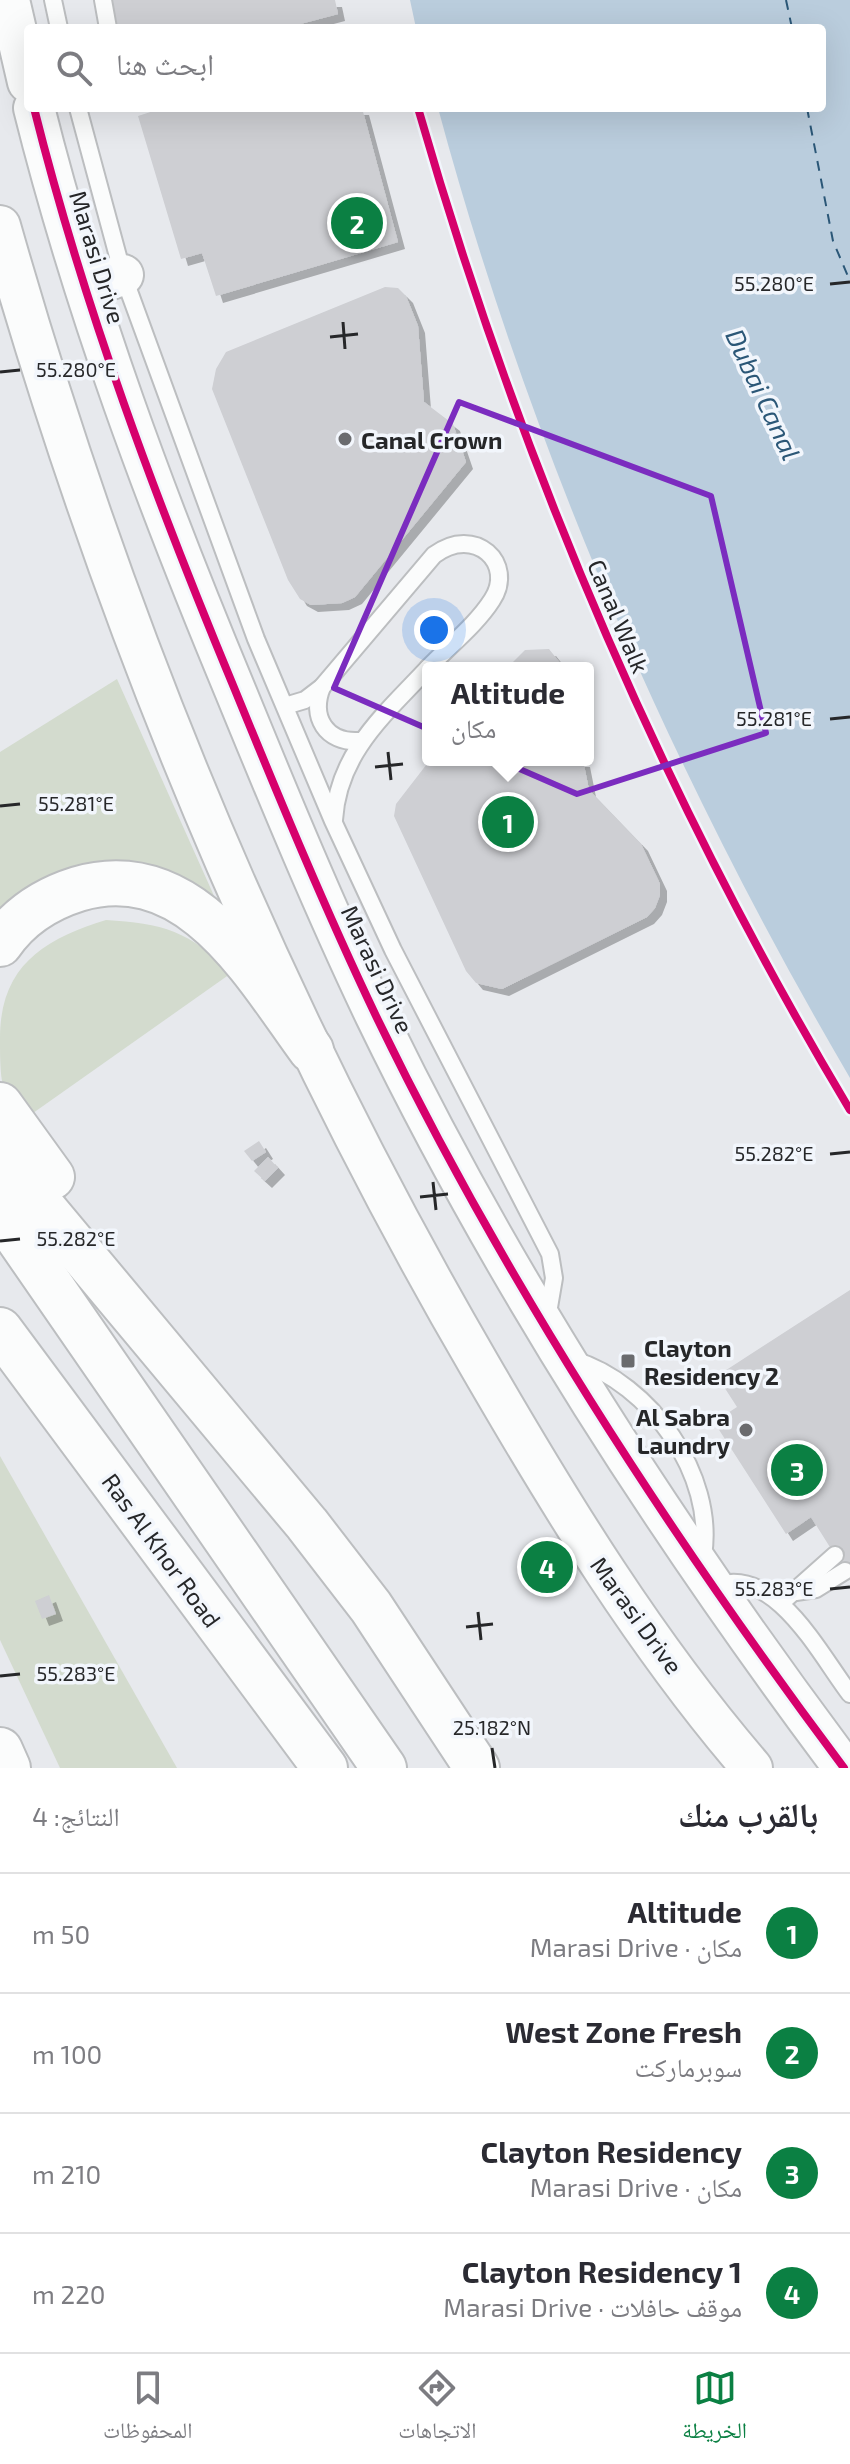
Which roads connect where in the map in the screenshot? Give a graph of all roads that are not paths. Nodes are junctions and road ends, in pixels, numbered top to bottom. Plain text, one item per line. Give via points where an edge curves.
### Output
1 (9, 0) edge
2 (53, 0) edge
3 (103, 0) edge
4 (58, 24) edge
5 (107, 24) edge
6 (24, 65) edge
7 (35, 112) edge
8 (79, 112) edge
9 (0, 226) edge
10 (123, 275) junction
11 (86, 287) junction
12 (434, 662) edge
13 (422, 674) edge
14 (322, 687) junction
15 (285, 706) junction
16 (359, 741) junction
17 (333, 821) junction
18 (0, 944) edge
19 (311, 1050) junction
20 (0, 1105) edge
21 (0, 1156) edge
22 (0, 1212) edge
23 (0, 1330) edge
24 (555, 1340) junction
25 (197, 1388) junction
26 (835, 1555) dead end
27 (845, 1571) dead end
28 (706, 1579) junction
29 (796, 1592) junction
30 (781, 1603) junction
31 (850, 1694) edge
32 (0, 1750) edge
33 (746, 1763) edge
34 (8, 1768) edge
35 (325, 1768) edge
36 (384, 1768) edge
37 (477, 1768) edge
38 (844, 1768) edge

1 - 6 street
2 - 4 lane
3 - 5 lane
7 - 11 street, Marasi Drive
8 - 10 lane
9 - 19 street, Marasi Drive via 121,603
10 - 11 street
10 - 15 lane via 223,554
11 - 24 street, Marasi Drive via 115,382 190,584 342,942 462,1178
12 - 14 lane via 493,599 499,581 496,564 484,549 467,542 449,544 434,555
13 - 16 lane
14 - 15 lane
14 - 16 lane via 316,710 326,731 347,742
15 - 17 lane
16 - 17 lane via 338,787
17 - 24 lane via 440,1045 550,1254
18 - 19 highway via 38,906 61,894 112,884 163,893 210,920 236,947
19 - 33 street, Marasi Drive via 394,1216 541,1471 641,1624
20 - 25 highway via 162,1317 184,1351
21 - 25 highway
22 - 36 highway
23 - 35 highway, Ras Al Khor Road
24 - 28 street, Marasi Drive
25 - 37 highway via 371,1607
26 - 29 lane
27 - 29 lane via 816,1589
28 - 30 lane via 748,1583
28 - 38 street, Marasi Drive
29 - 30 lane
30 - 31 lane
32 - 34 highway

